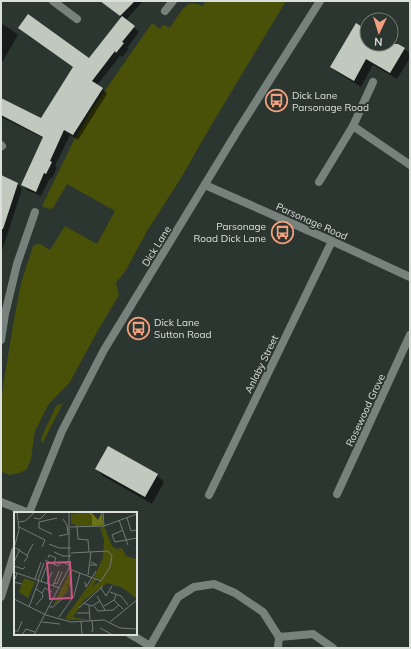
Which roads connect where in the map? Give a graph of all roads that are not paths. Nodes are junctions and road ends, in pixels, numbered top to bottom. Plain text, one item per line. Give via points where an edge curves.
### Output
1 (53, 1) edge
2 (174, 1) edge
3 (320, 1) edge
4 (165, 11) dead end
5 (77, 19) dead end
6 (373, 82) dead end
7 (353, 126) junction
8 (410, 166) edge
9 (319, 182) dead end
10 (205, 185) junction
11 (35, 212) dead end
12 (332, 241) junction
13 (410, 277) edge
14 (410, 335) edge
15 (1, 340) edge
16 (337, 494) dead end
17 (209, 496) dead end
18 (1, 502) edge
19 (26, 512) edge
20 (29, 512) edge
21 (14, 558) edge
22 (12, 572) edge
23 (1, 597) edge
24 (132, 635) edge
25 (279, 637) junction
26 (278, 648) edge
27 (333, 648) edge

1 - 5 street
2 - 4 street
3 - 10 street, Dick Lane
6 - 7 street
7 - 8 street
7 - 9 street
10 - 12 street, Parsonage Road
10 - 20 street, Dick Lane via 104,350 62,431
11 - 15 street via 17,264
12 - 13 street, Parsonage Road
12 - 17 street, Anlaby Street
14 - 16 street, Rosewood Grove
18 - 19 street
21 - 22 street
22 - 23 street
24 - 25 street via 150,646 178,597 194,587 214,584 235,593 263,612
25 - 26 street
25 - 27 street via 312,634

